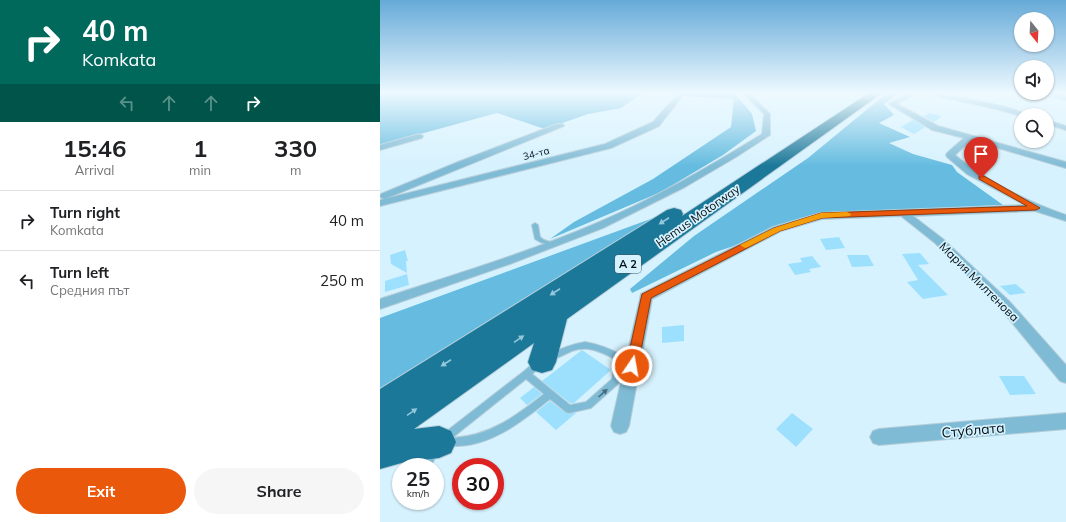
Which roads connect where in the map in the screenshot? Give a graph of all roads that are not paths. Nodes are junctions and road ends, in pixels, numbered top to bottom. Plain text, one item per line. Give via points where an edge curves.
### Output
1 (662, 117) edge
2 (767, 117) edge
3 (824, 117) edge
4 (841, 117) edge
5 (916, 117) edge
6 (1054, 124) edge
7 (560, 126) dead end
8 (1066, 128) edge
9 (419, 136) dead end
10 (970, 138) junction
11 (380, 148) edge
12 (1066, 165) edge
13 (380, 199) edge
14 (380, 203) edge
15 (1036, 208) junction
16 (902, 212) junction
17 (1065, 217) edge
18 (535, 225) dead end
19 (552, 244) junction
20 (380, 304) edge
21 (556, 314) junction
22 (627, 357) junction
23 (534, 368) junction
24 (1066, 376) edge
25 (550, 394) junction
26 (380, 406) edge
27 (1066, 421) edge
28 (620, 426) dead end
29 (380, 434) edge
30 (879, 438) dead end
31 (380, 453) edge
32 (432, 454) edge

1 - 14 street, 34-та via 656,124 608,146
2 - 19 street via 766,135 691,181 628,213
3 -> 26 highway, Hemus Motorway / A 2
4 - 21 highway, Hemus Motorway / A 2
5 - 10 street via 935,128
6 - 8 street
7 - 13 street
9 - 11 street
10 - 12 street
10 - 15 street via 950,155 970,172
15 - 16 street
15 - 17 street
16 - 22 street via 821,216 777,229 646,296
16 - 24 street, Мария Милтенова via 939,241 1004,304
18 - 19 lane via 537,238
19 - 20 street
21 - 23 highway
29 -> 21 highway, Hemus Motorway / A 2
22 - 23 lane via 590,344 578,346
25 -> 22 lane via 569,409 588,405 616,381
22 - 28 street
23 - 25 lane
23 - 32 lane
25 - 32 lane via 499,430
27 - 30 street, Стублата
31 - 32 highway via 405,446

